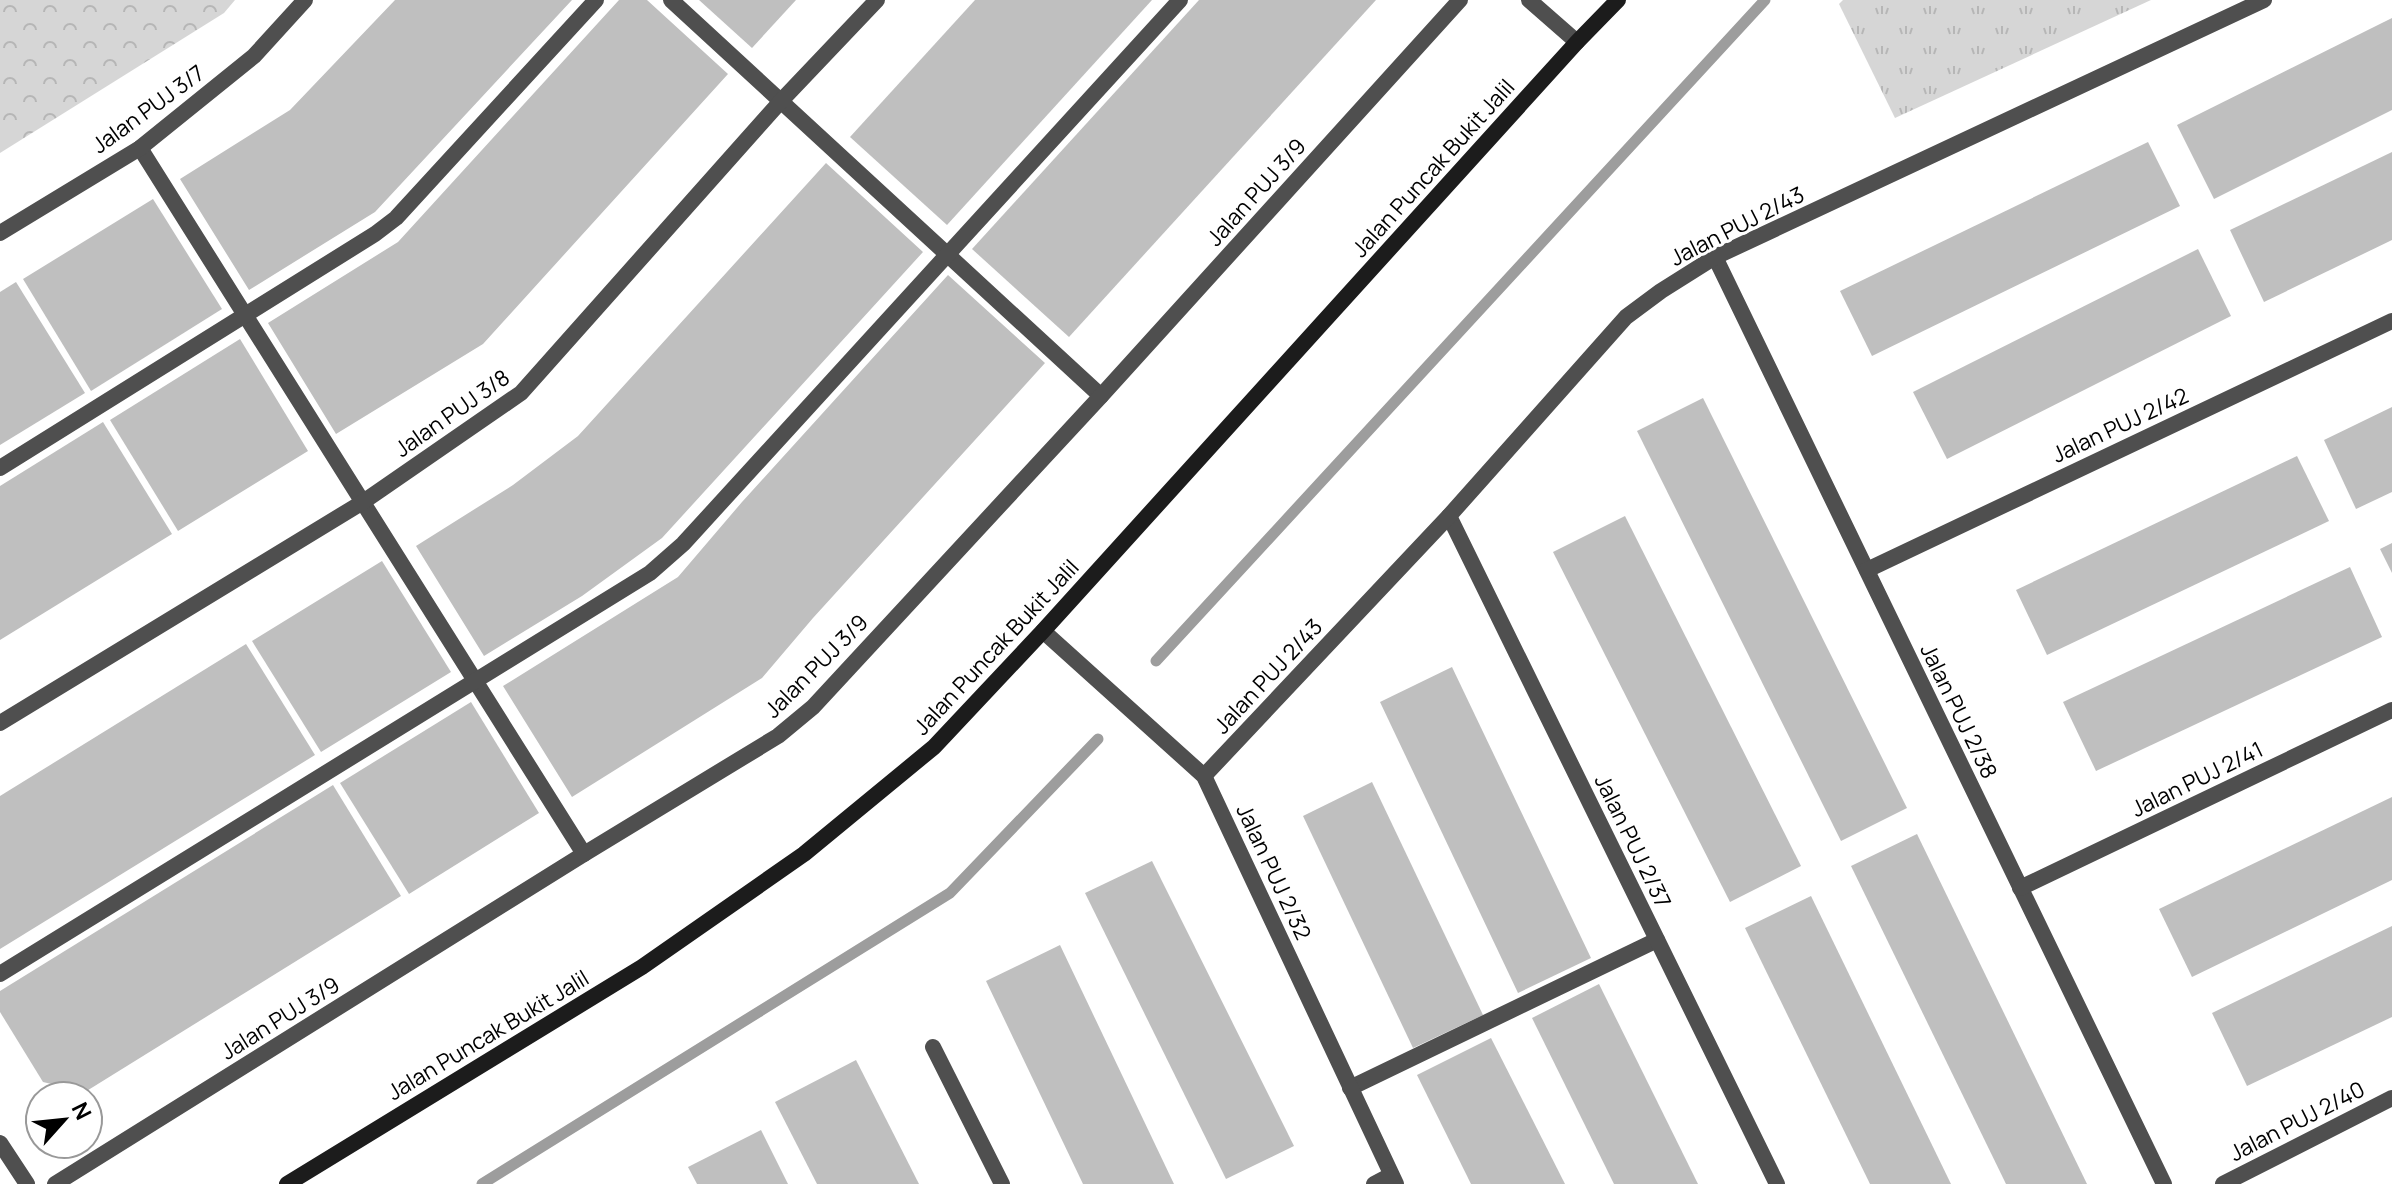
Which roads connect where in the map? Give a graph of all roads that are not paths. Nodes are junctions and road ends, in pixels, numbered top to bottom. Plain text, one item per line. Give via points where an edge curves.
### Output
1 (305, 0) edge
2 (596, 0) edge
3 (671, 0) edge
4 (877, 0) edge
5 (1180, 0) edge
6 (1460, 0) edge
7 (1529, 0) edge
8 (1618, 0) edge
9 (2264, 0) edge
10 (1577, 42) junction
11 (781, 101) junction
12 (140, 148) junction
13 (0, 233) edge
14 (947, 254) junction
15 (1715, 257) junction
16 (245, 315) junction
17 (2392, 321) edge
18 (1101, 396) junction
19 (0, 468) edge
20 (363, 502) junction
21 (1449, 516) junction
22 (1867, 570) junction
23 (1043, 631) junction
24 (475, 681) junction
25 (2392, 710) edge
26 (0, 723) edge
27 (1204, 776) junction
28 (584, 854) junction
29 (2020, 888) junction
30 (1657, 940) junction
31 (0, 974) edge
32 (933, 1047) dead end
33 (1350, 1088) junction
34 (2392, 1098) edge
35 (0, 1143) edge
36 (1394, 1180) edge
37 (27, 1184) edge
38 (55, 1184) edge
39 (287, 1184) edge
40 (1002, 1184) edge
41 (1374, 1184) edge
42 (1777, 1184) edge
43 (2164, 1184) edge
44 (2223, 1184) edge

1 - 12 street, Jalan PUJ 3/7 via 254,56
2 - 16 street via 396,218
3 - 11 street
4 - 11 street, Jalan PUJ 3/8
5 - 14 street
6 - 18 street, Jalan PUJ 3/9
7 - 10 street
8 - 10 street, Jalan Puncak Bukit Jalil
9 - 15 street, Jalan PUJ 2/43
10 - 23 street, Jalan Puncak Bukit Jalil
11 - 14 street
11 - 20 street, Jalan PUJ 3/8 via 521,393
12 - 13 street, Jalan PUJ 3/7
12 - 16 street
14 - 18 street
14 - 24 street via 683,544 650,573
15 - 21 street, Jalan PUJ 2/43 via 1626,317
15 - 22 street, Jalan PUJ 2/38
16 - 19 street
16 - 20 street
17 - 22 street, Jalan PUJ 2/42
18 - 28 street, Jalan PUJ 3/9 via 813,707 778,736
20 - 24 street
20 - 26 street, Jalan PUJ 3/8
21 - 27 street, Jalan PUJ 2/43
21 - 30 street, Jalan PUJ 2/37
22 - 29 street, Jalan PUJ 2/38
23 - 27 street, Jalan PUJ 2/32
23 - 39 street, Jalan Puncak Bukit Jalil via 934,747 804,854 642,967
24 - 28 street
24 - 31 street
25 - 29 street, Jalan PUJ 2/41
27 - 33 street, Jalan PUJ 2/32
28 - 38 street, Jalan PUJ 3/9
29 - 43 street, Jalan PUJ 2/38
30 - 33 street
30 - 42 street, Jalan PUJ 2/37
32 - 40 street
33 - 36 street, Jalan PUJ 2/32
34 - 44 street, Jalan PUJ 2/40
35 - 37 street
36 - 41 street

